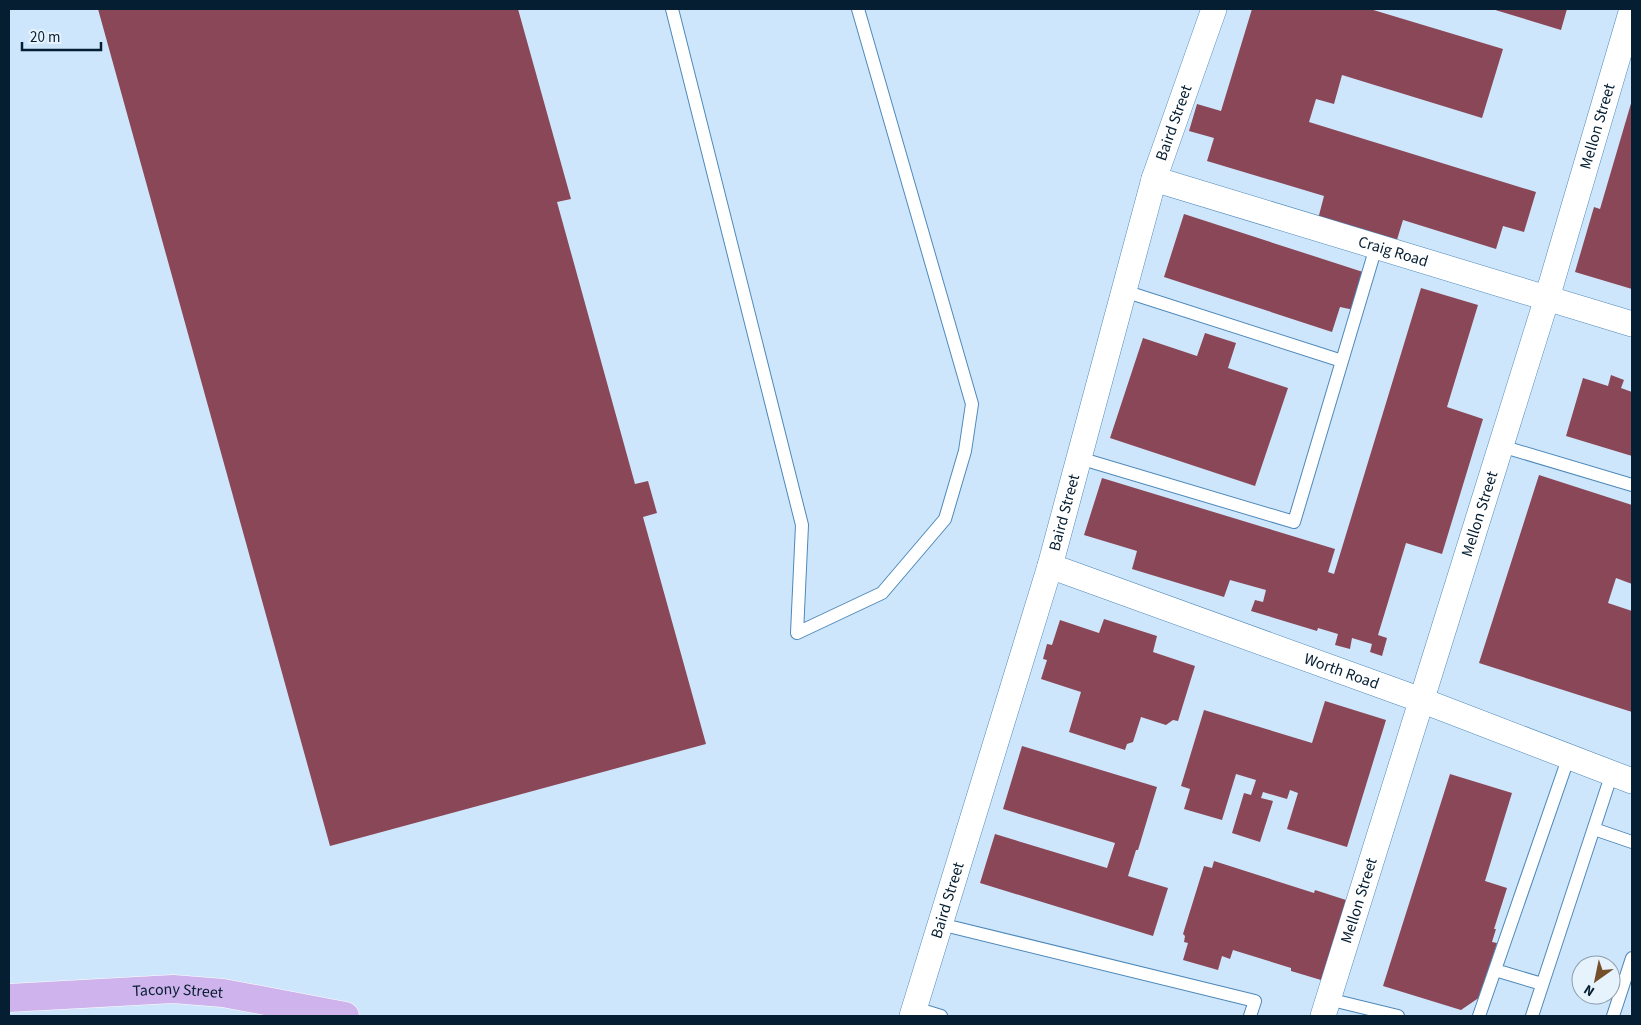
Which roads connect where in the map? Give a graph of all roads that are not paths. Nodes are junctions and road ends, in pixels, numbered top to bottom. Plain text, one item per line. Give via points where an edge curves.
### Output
1 (672, 9) edge
2 (858, 9) edge
3 (1214, 9) edge
4 (1632, 9) edge
5 (1154, 179) junction
6 (1376, 247) junction
7 (1124, 291) junction
8 (1546, 298) junction
9 (1632, 324) edge
10 (1342, 361) junction
11 (1501, 446) junction
12 (1079, 458) junction
13 (1632, 485) edge
14 (1050, 566) junction
15 (1421, 700) junction
16 (1569, 756) junction
17 (1622, 777) edge
18 (1594, 829) junction
19 (1632, 842) edge
20 (940, 924) junction
21 (1632, 958) edge
22 (1495, 970) junction
23 (1542, 984) junction
24 (9, 998) edge
25 (1326, 1007) edge
26 (914, 1012) edge
27 (344, 1016) edge
28 (941, 1016) edge
29 (1250, 1016) edge
30 (1398, 1016) edge
31 (1479, 1016) edge
32 (1532, 1016) edge
33 (1612, 1016) edge

1 - 2 lane via 802,525 797,633 882,593 945,519 965,451 972,404
3 - 5 street, Baird Street
4 - 8 street, Mellon Street
5 - 6 street, Craig Road
5 - 7 street, Baird Street
6 - 8 street, Craig Road
6 - 10 lane
7 - 10 lane
7 - 12 street, Baird Street
8 - 9 street, Craig Road
8 - 11 street, Mellon Street
10 - 12 lane via 1294,522
11 - 13 lane
11 - 15 street, Mellon Street
12 - 14 street, Baird Street
14 - 15 street, Worth Road
14 - 20 street, Baird Street
15 - 16 street, Worth Road
15 - 25 street, Mellon Street
16 - 17 street, Worth Road
16 - 22 lane
17 - 18 lane
18 - 19 lane
18 - 23 lane
20 - 26 street, Baird Street
20 - 29 lane via 1255,1002
21 - 33 lane
22 - 23 lane
22 - 31 lane
23 - 32 lane
24 - 27 main road, Tacony Street via 173,989 223,993
25 - 30 lane
26 - 28 lane

